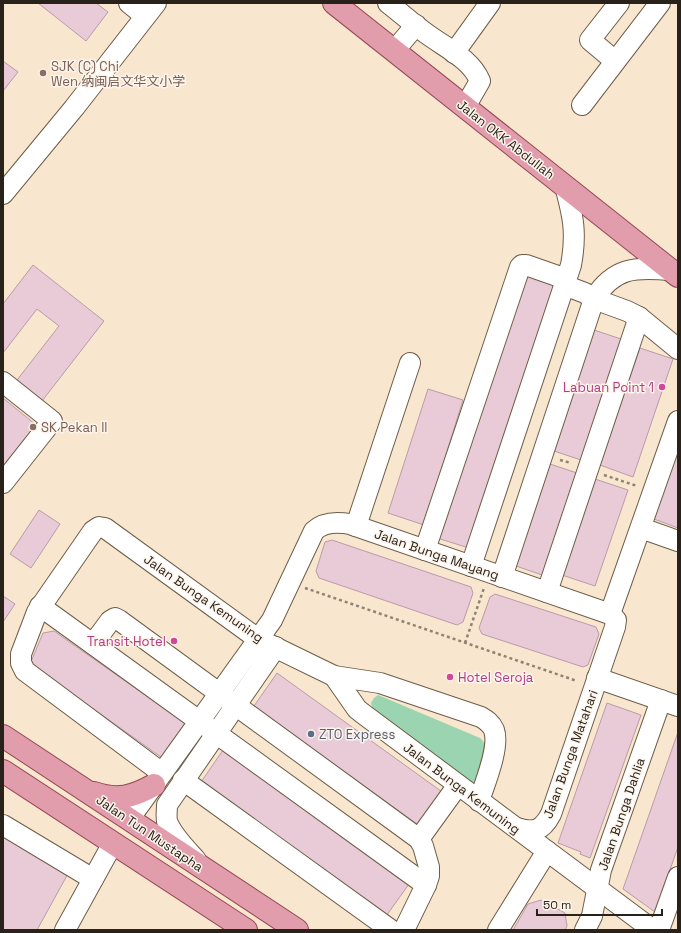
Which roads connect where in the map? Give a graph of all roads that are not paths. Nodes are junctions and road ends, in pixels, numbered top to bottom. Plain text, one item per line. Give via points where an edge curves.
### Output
1 (129, 3) edge
2 (334, 3) edge
3 (388, 3) edge
4 (490, 3) edge
5 (619, 3) edge
6 (660, 3) edge
7 (150, 10) edge
8 (416, 25) junction
9 (394, 51) junction
10 (454, 53) junction
11 (615, 61) junction
12 (582, 104) dead end
13 (465, 107) junction
14 (564, 186) junction
15 (3, 194) edge
16 (674, 273) edge
17 (565, 282) junction
18 (594, 299) junction
19 (639, 317) junction
20 (678, 348) edge
21 (410, 363) dead end
22 (3, 382) edge
23 (678, 421) edge
24 (3, 483) edge
25 (356, 526) junction
26 (641, 528) junction
27 (678, 541) edge
28 (425, 550) junction
29 (487, 572) junction
30 (547, 592) junction
31 (40, 606) junction
32 (610, 614) junction
33 (258, 639) junction
34 (93, 644) junction
35 (276, 647) junction
36 (334, 676) junction
37 (596, 682) junction
38 (220, 693) junction
39 (673, 701) edge
40 (236, 705) junction
41 (200, 721) junction
42 (216, 733) junction
43 (3, 736) edge
44 (3, 771) edge
45 (158, 779) junction
46 (183, 780) junction
47 (458, 785) junction
48 (79, 786) junction
49 (479, 801) junction
50 (132, 821) junction
51 (3, 825) edge
52 (517, 828) junction
53 (418, 839) junction
54 (113, 843) junction
55 (547, 851) junction
56 (201, 867) junction
57 (163, 875) junction
58 (678, 877) edge
59 (93, 879) junction
60 (426, 885) junction
61 (597, 888) junction
62 (65, 930) edge
63 (246, 930) edge
64 (297, 930) edge
65 (391, 930) edge
66 (404, 930) edge
67 (498, 930) edge
68 (585, 930) edge
69 (654, 930) edge
70 (659, 930) edge

1 - 7 street
2 - 9 main road, Jalan OKK Abdullah
3 - 8 street
4 - 10 street
5 - 11 street via 590,40
6 - 11 street
7 - 15 street
8 - 9 street
8 - 10 street
9 - 13 main road, Jalan OKK Abdullah
10 - 13 street via 473,69 480,81
11 - 12 street
13 - 14 main road, Jalan OKK Abdullah
14 - 16 main road, Jalan OKK Abdullah
14 - 17 street via 574,230 574,249
16 - 18 street via 640,269 619,273 608,280
17 - 18 street
17 - 28 street via 526,265 520,267
17 - 29 street
18 - 19 street
18 - 29 street
19 - 20 street
19 - 30 street
21 - 25 street
22 - 24 street via 52,421
23 - 26 street
25 - 28 street, Jalan Bunga Mayang
25 - 33 street, Jalan Bunga Mayang via 342,523 316,528 275,614
26 - 27 street
26 - 32 street
28 - 29 street, Jalan Bunga Mayang
29 - 30 street, Jalan Bunga Mayang
30 - 32 street, Jalan Bunga Mayang
31 - 33 street, Jalan Bunga Kemuning via 95,528 102,527
31 - 34 street
31 - 45 street, Jalan Bunga Kemuning via 21,654 22,667
32 - 37 street via 616,623
33 - 35 street, Jalan Bunga Kemuning
33 - 38 street, Jalan Bunga Mayang
34 - 38 street via 110,621 117,618
34 - 41 street
35 - 36 street, Jalan Bunga Kemuning
35 - 40 street
36 - 47 street, Jalan Bunga Kemuning via 362,714
36 - 49 street via 380,683 481,717 489,722 494,730 495,749
37 - 39 street
37 - 52 street, Jalan Bunga Matahari via 547,822 534,831
38 - 40 street
38 - 41 street, Jalan Bunga Mayang
39 - 61 street, Jalan Bunga Dahlia via 601,870
40 - 42 street
40 - 53 street
41 - 42 street
41 - 45 street, Jalan Bunga Mayang
42 - 46 street
42 - 60 street
43 - 48 main road, Jalan Tun Mustapha
44 - 54 main road
45 - 48 main road via 140,794 127,796 101,796
45 - 50 street, Jalan Bunga Mayang via 135,811
46 - 56 street via 167,805 167,821
46 - 65 street
47 - 49 street, Jalan Bunga Kemuning
47 - 53 street
48 - 50 main road, Jalan Tun Mustapha
49 - 52 street, Jalan Bunga Kemuning
50 - 56 main road, Jalan Tun Mustapha
50 - 57 main road via 130,834 133,841
51 - 59 street
52 - 55 street, Jalan Bunga Kemuning
53 - 60 street via 423,846 429,867
54 - 57 main road
54 - 59 street
55 - 61 street, Jalan Bunga Kemuning
55 - 67 street
56 - 64 main road, Jalan Tun Mustapha
57 - 63 main road
58 - 70 street
59 - 62 street
60 - 66 street
61 - 68 street, Jalan Bunga Dahlia via 592,916
61 - 69 street, Jalan Bunga Kemuning

